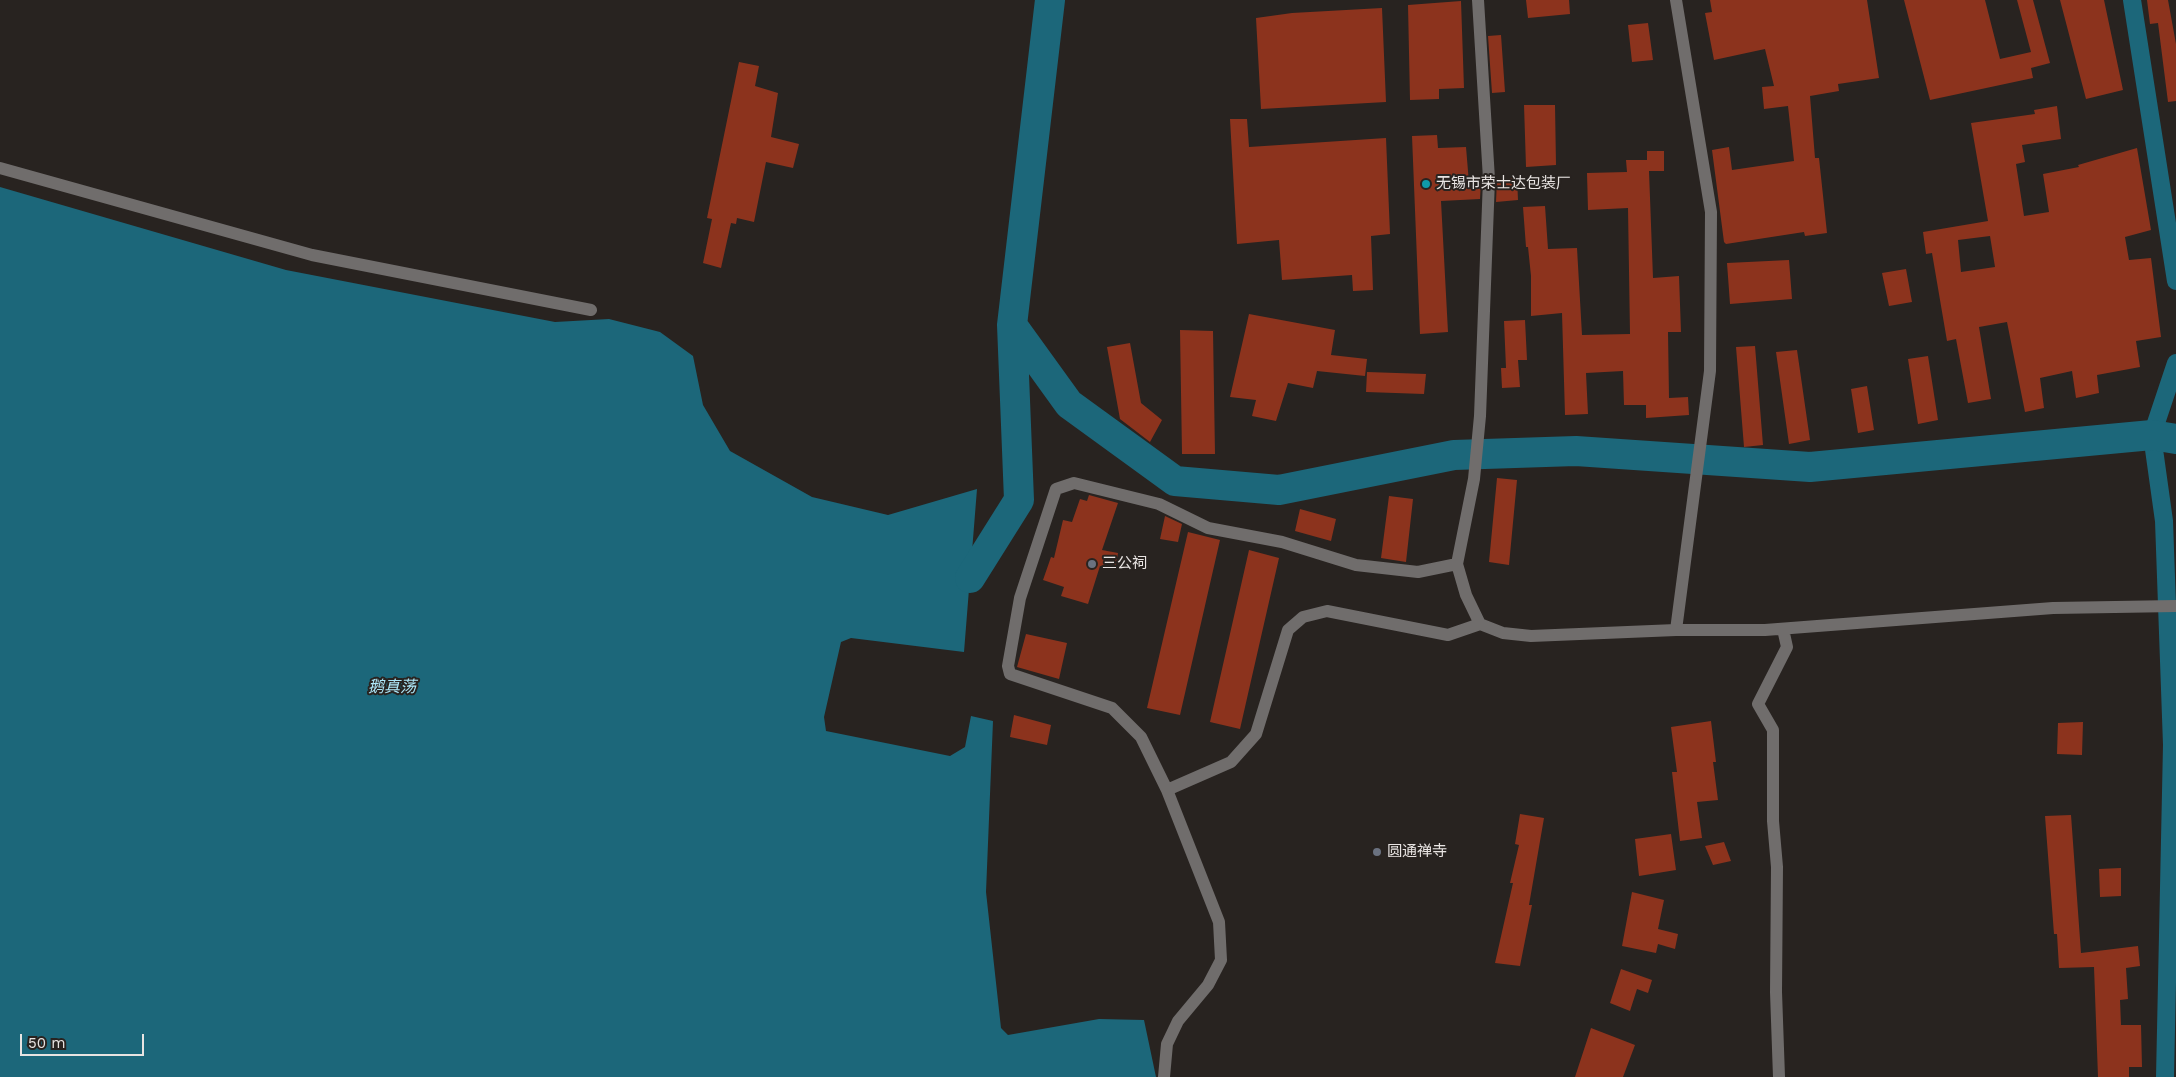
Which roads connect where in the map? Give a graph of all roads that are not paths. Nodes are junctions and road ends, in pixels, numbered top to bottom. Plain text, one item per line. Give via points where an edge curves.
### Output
1 (1478, 0) edge
2 (1676, 0) edge
3 (0, 168) edge
4 (591, 310) dead end
5 (1457, 564) junction
6 (2176, 606) edge
7 (1480, 624) junction
8 (1783, 629) junction
9 (1676, 630) junction
10 (1167, 790) junction
11 (1164, 1077) edge
12 (1779, 1077) edge

1 - 5 street via 1489,179 1480,416 1474,479
2 - 9 street via 1711,212 1710,371
3 - 4 street via 312,255
5 - 7 street
5 - 10 street via 1418,572 1356,564 1282,542 1208,528 1159,504 1074,483 1056,488 1020,598 1008,666 1010,674 1112,708 1141,737
6 - 8 street via 2052,608
7 - 9 street via 1503,633 1531,636
7 - 10 street via 1448,634 1326,611 1302,617 1288,630 1256,734 1231,762
8 - 9 street
8 - 12 street via 1787,647 1758,704 1773,730 1773,821 1778,867 1776,992
10 - 11 street via 1219,922 1221,960 1208,986 1178,1021 1168,1044

